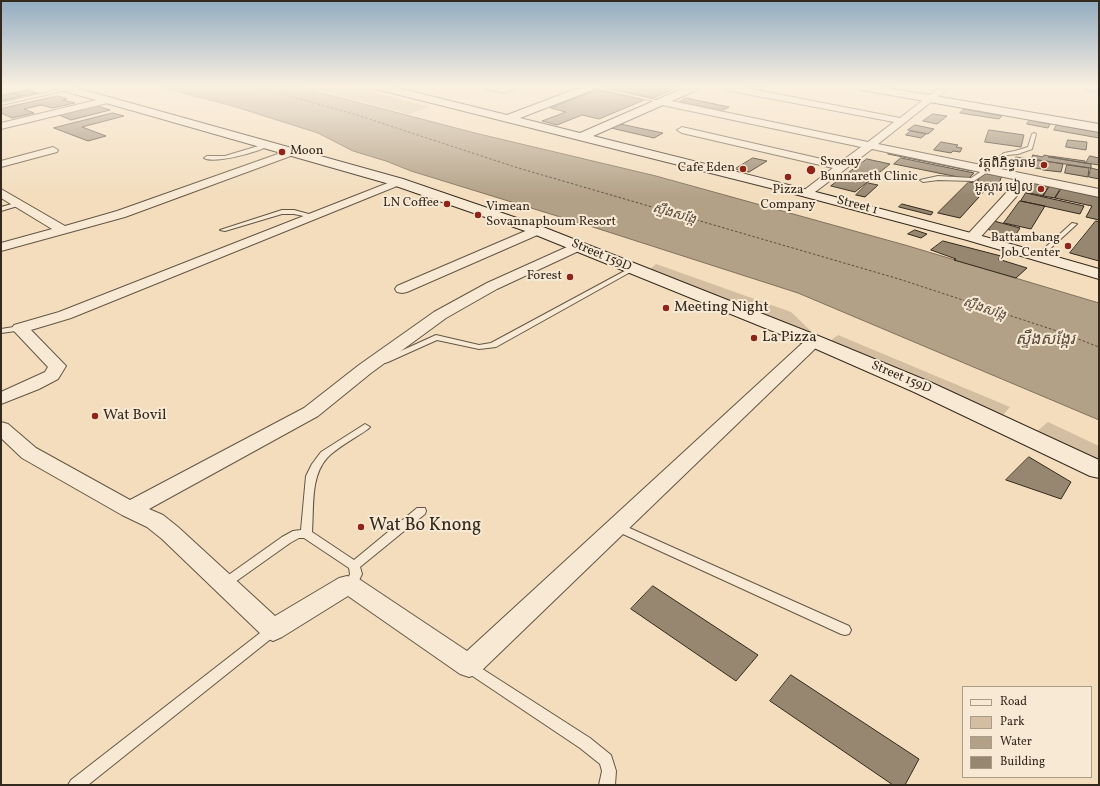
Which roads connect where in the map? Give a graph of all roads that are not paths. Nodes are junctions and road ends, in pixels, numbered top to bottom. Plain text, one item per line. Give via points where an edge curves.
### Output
1 (192, 124) edge
2 (526, 124) edge
3 (612, 124) edge
4 (692, 124) edge
5 (768, 124) edge
6 (898, 124) edge
7 (1074, 124) edge
8 (1099, 128) edge
9 (1034, 134) dead end
10 (581, 137) junction
11 (267, 145) junction
12 (870, 145) junction
13 (53, 150) dead end
14 (292, 152) junction
15 (207, 158) dead end
16 (1, 164) edge
17 (842, 167) junction
18 (987, 170) junction
19 (1026, 178) junction
20 (923, 180) dead end
21 (398, 182) junction
22 (1, 193) edge
23 (807, 193) junction
24 (1099, 193) edge
25 (19, 204) junction
26 (1, 209) edge
27 (313, 216) junction
28 (1074, 224) dead end
29 (63, 230) junction
30 (223, 230) dead end
31 (537, 230) junction
32 (973, 237) junction
33 (578, 246) junction
34 (1, 247) edge
35 (1039, 256) junction
36 (632, 269) junction
37 (1099, 274) edge
38 (402, 288) dead end
39 (20, 328) junction
40 (1, 331) edge
41 (814, 341) junction
42 (365, 368) junction
43 (1, 399) edge
44 (365, 427) dead end
45 (1, 428) edge
46 (1099, 470) edge
47 (130, 510) junction
48 (421, 511) dead end
49 (616, 526) junction
50 (306, 534) junction
51 (352, 576) junction
52 (224, 584) junction
53 (273, 630) junction
54 (845, 630) dead end
55 (468, 666) junction
56 (76, 785) edge
57 (606, 785) edge

1 - 11 street, Street 159D
2 - 10 street, Street 1
3 - 10 street
4 - 17 street via 682,130
5 - 12 street
6 - 12 street
7 - 8 street
9 - 18 lane via 1030,148 1006,154
10 - 23 street, Street 1
11 - 14 street, Street 159D
11 - 15 lane via 225,158
12 - 17 street
12 - 18 street
13 - 16 street
14 - 21 street, Street 159D
14 - 29 street via 171,197
17 - 23 street
18 - 19 street
18 - 20 lane via 972,180
19 - 24 street
19 - 32 street
21 - 27 street
21 - 31 street, Street 159D
22 - 25 street
23 - 32 street, Street 1
25 - 26 lane
25 - 29 street
27 - 30 lane via 282,212
27 - 39 street via 65,315
28 - 35 lane
29 - 34 street
31 - 33 street, Street 159D
31 - 38 street
32 - 35 street, Street 1
33 - 36 street, Street 159D
33 - 42 street via 492,286 440,315
35 - 37 street, Street 1
36 - 41 street, Street 159D
36 - 42 lane via 493,345 479,347 436,337
39 - 40 lane
39 - 43 street via 57,366 52,375
41 - 46 street, Street 159D via 929,390
41 - 49 street
42 - 47 street via 311,412
44 - 50 lane via 325,454 317,464 311,476
45 - 47 street via 29,453
47 - 52 street via 155,521
48 - 51 lane
49 - 54 lane
49 - 55 street
50 - 51 lane
50 - 52 lane via 297,534 286,540
51 - 53 street via 346,585
51 - 55 street
52 - 53 street
53 - 56 lane
55 - 57 lane via 585,743 606,760 609,771

